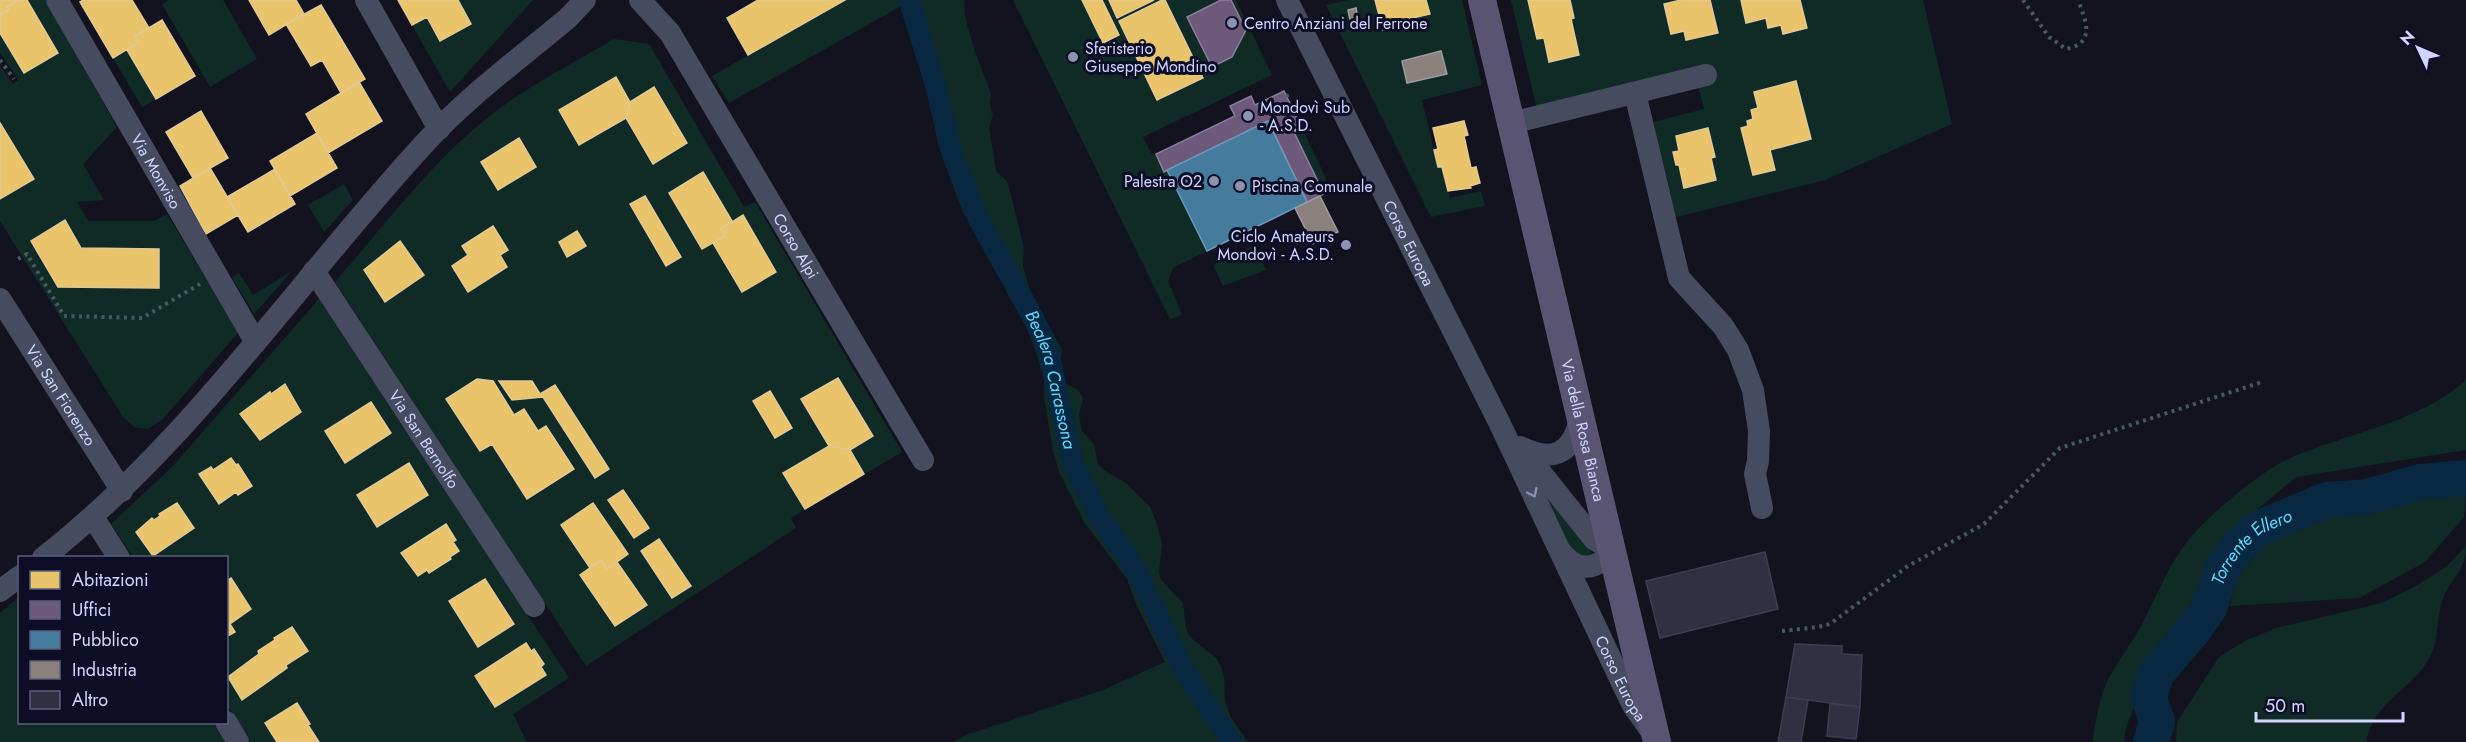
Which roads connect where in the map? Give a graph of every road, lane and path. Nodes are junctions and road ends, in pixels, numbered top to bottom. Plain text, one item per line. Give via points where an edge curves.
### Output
1 (57, 0) edge
2 (366, 0) edge
3 (585, 0) edge
4 (600, 0) edge
5 (640, 0) edge
6 (660, 0) edge
7 (1287, 0) edge
8 (1482, 0) edge
9 (2023, 0) edge
10 (2078, 0) edge
11 (568, 18) junction
12 (670, 33) junction
13 (0, 60) edge
14 (1706, 75) dead end
15 (14, 79) dead end
16 (1635, 93) junction
17 (1511, 123) junction
18 (439, 129) junction
19 (18, 259) dead end
20 (314, 271) junction
21 (216, 274) junction
22 (0, 299) edge
23 (255, 341) junction
24 (2262, 382) dead end
25 (1580, 420) junction
26 (1499, 422) junction
27 (1520, 447) junction
28 (923, 460) dead end
29 (122, 491) junction
30 (1762, 508) dead end
31 (93, 517) junction
32 (1560, 551) junction
33 (1612, 552) junction
34 (45, 556) edge
35 (118, 556) edge
36 (18, 578) edge
37 (0, 591) edge
38 (534, 606) dead end
39 (1782, 631) dead end
40 (227, 724) edge
41 (1657, 739) edge
42 (238, 742) edge

1 - 21 street, Via Monviso
2 - 18 street
3 - 11 street
4 - 11 street
5 - 12 street, Corso Alpi
6 - 12 street, Corso Alpi
7 - 26 street, Corso Europa
8 - 17 main road, Via della Rosa Bianca
9 - 10 path via 2049,37 2066,49 2075,47 2087,34
11 - 18 street
12 - 28 street, Corso Alpi
13 - 15 path
14 - 16 street
16 - 17 street
16 - 30 street via 1679,278 1728,332 1753,390 1759,431 1755,474
17 - 25 main road, Via della Rosa Bianca
18 - 20 street
19 - 21 path via 27,254 64,316 142,318
20 - 23 street
20 - 38 street, Via San Bernolfo
21 - 23 street, Via Monviso
22 - 29 street, Via San Fiorenzo
23 - 29 street via 166,446
24 - 39 path via 2060,448 1984,524 1908,566 1830,624
25 - 27 street via 1574,439 1559,453 1548,456
25 - 33 main road, Via della Rosa Bianca
26 - 27 street, Corso Europa
26 -> 32 street, Corso Europa
27 - 33 street, Corso Europa via 1594,539
29 - 31 street
31 - 34 street
31 - 35 street
32 - 33 street via 1573,564 1588,567 1604,561
32 - 41 street, Corso Europa via 1634,707
33 - 41 main road, Via della Rosa Bianca
36 - 37 street
40 - 42 street

